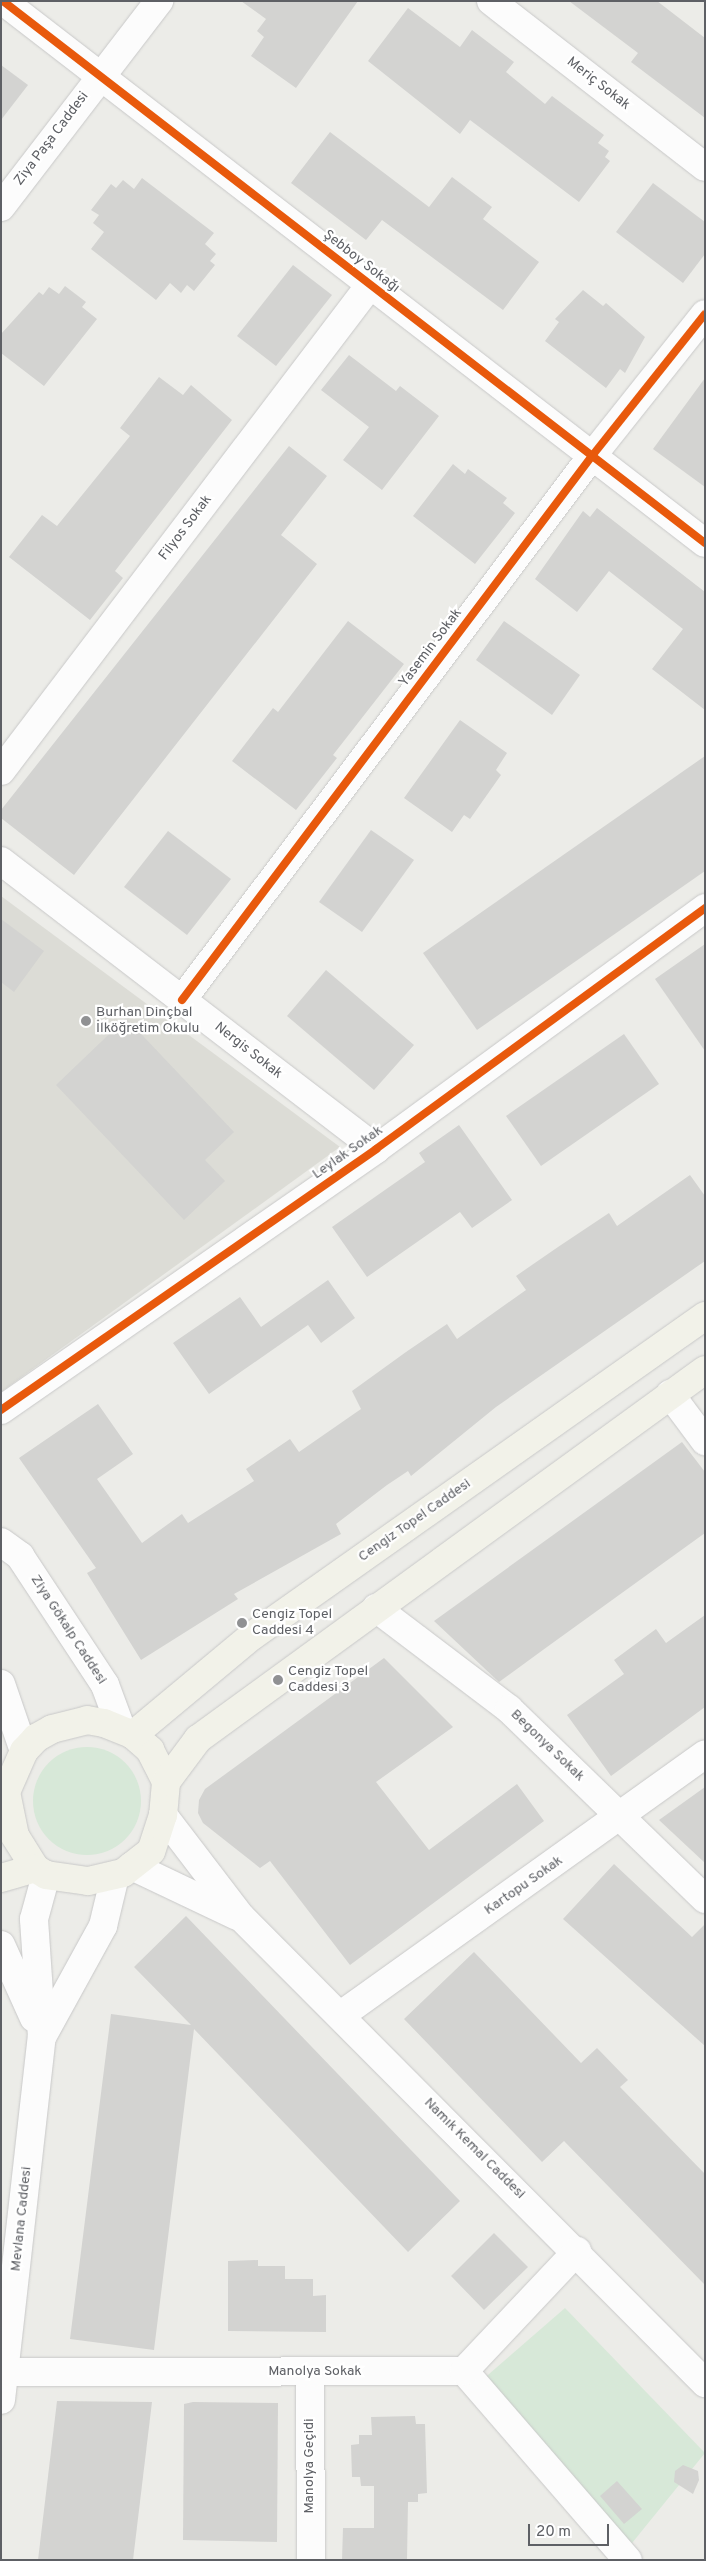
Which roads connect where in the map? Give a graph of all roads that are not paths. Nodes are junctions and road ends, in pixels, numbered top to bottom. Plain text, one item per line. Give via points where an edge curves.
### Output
1 (3, 1) edge
2 (159, 1) edge
3 (490, 1) edge
4 (100, 76) junction
5 (705, 167) edge
6 (1, 207) edge
7 (370, 284) junction
8 (705, 314) edge
9 (592, 456) junction
10 (705, 543) edge
11 (1, 771) edge
12 (1, 861) edge
13 (705, 908) edge
14 (182, 1000) junction
15 (376, 1149) junction
16 (705, 1316) edge
17 (705, 1370) edge
18 (670, 1394) junction
19 (1, 1410) edge
20 (705, 1441) edge
21 (1, 1542) edge
22 (376, 1608) junction
23 (1, 1684) edge
24 (127, 1732) junction
25 (24, 1751) junction
26 (705, 1754) edge
27 (166, 1782) junction
28 (4, 1793) edge
29 (163, 1815) junction
30 (621, 1818) junction
31 (41, 1871) junction
32 (123, 1871) junction
33 (1, 1878) edge
34 (705, 1899) edge
35 (241, 1918) junction
36 (1, 1945) edge
37 (341, 2015) junction
38 (42, 2037) junction
39 (577, 2251) junction
40 (3, 2371) edge
41 (464, 2371) junction
42 (310, 2373) junction
43 (705, 2383) edge
44 (1, 2400) edge
45 (311, 2560) edge
46 (628, 2560) edge

1 - 4 street, Şebboy Sokağı
2 - 4 street, Ziya Paşa Caddesi
3 - 5 street, Meriç Sokak
4 - 6 street, Ziya Paşa Caddesi
4 - 7 street, Şebboy Sokağı
7 - 9 street, Şebboy Sokağı
7 - 11 street, Filyos Sokak
8 - 9 street, Yasemin Sokak
9 - 10 street, Şebboy Sokağı
9 - 14 street, Yasemin Sokak
12 - 14 street, Nergis Sokak
13 - 15 street, Leylak Sokak
14 - 15 street, Nergis Sokak
15 - 19 street, Leylak Sokak
16 - 24 main road, Cengiz Topel Caddesi via 252,1636
17 - 18 main road
18 - 20 street
18 - 22 main road
21 - 24 street, Ziya Gökalp Caddesi via 20,1556 105,1685
22 - 27 main road via 198,1739
22 - 30 street, Begonya Sokak via 509,1709
23 - 25 street
24 - 25 main road via 87,1720 69,1723 36,1738
24 - 27 main road via 150,1750
25 - 28 main road
26 - 30 street, Kartopu Sokak
27 - 29 main road
28 - 31 main road via 15,1836
29 - 32 main road via 150,1851
29 - 35 street, Namık Kemal Caddesi
30 - 34 street, Begonya Sokak
30 - 37 street, Kartopu Sokak
31 - 32 main road via 88,1881
31 - 33 main road
31 - 38 street, Mevlana Caddesi via 34,1919
32 - 35 street, Namık Kemal Caddesi
32 - 38 street, Mevlana Caddesi via 103,1926
35 - 37 street, Namık Kemal Caddesi
36 - 38 street
37 - 39 street, Namık Kemal Caddesi
38 - 40 street, Mevlana Caddesi
39 - 41 street
39 - 43 street, Namık Kemal Caddesi
40 - 42 street, Manolya Sokak
40 - 44 street, Mevlana Caddesi
41 - 42 street, Manolya Sokak
41 - 46 street
42 - 45 street, Manolya Geçidi

